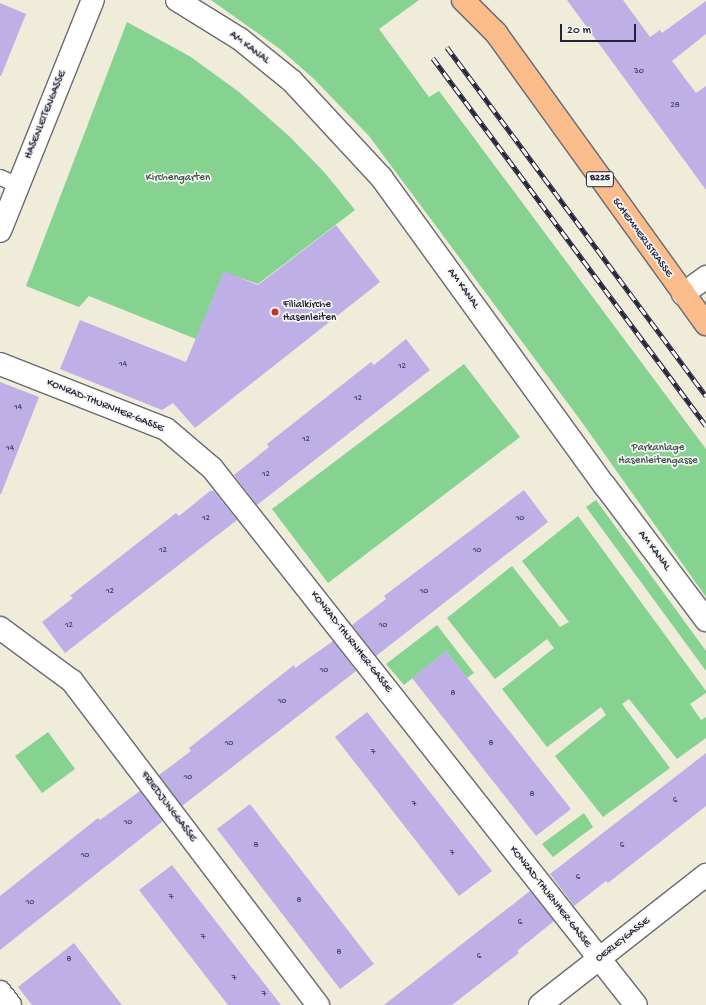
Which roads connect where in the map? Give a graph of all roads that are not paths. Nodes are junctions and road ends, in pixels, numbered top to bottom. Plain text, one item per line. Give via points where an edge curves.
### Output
1 (93, 0) edge
2 (177, 0) edge
3 (463, 0) edge
4 (482, 0) edge
5 (496, 33) junction
6 (9, 181) edge
7 (0, 231) edge
8 (706, 278) edge
9 (683, 294) junction
10 (706, 324) edge
11 (0, 364) edge
12 (706, 620) edge
13 (0, 628) edge
14 (706, 875) edge
15 (599, 959) junction
16 (0, 992) edge
17 (10, 1005) edge
18 (318, 1005) edge
19 (540, 1005) edge
20 (636, 1005) edge

1 - 6 street, HASENLEITENGASSE
2 - 12 street, AM KANAL via 240,39 292,81 381,177 605,486
3 - 5 main road, SCHEMMERLSTRASSE / B225
4 - 5 main road, SCHEMMERLSTRASSE / B225
5 - 9 main road, SCHEMMERLSTRASSE / B225
6 - 7 street, HASENLEITENGASSE
8 - 9 street
9 - 10 main road, SCHEMMERLSTRASSE / B225
11 - 15 street, KONRAD-THURNHER-GASSE via 166,429 212,468
13 - 18 street, FRIEDJUNGGASSE via 72,681
14 - 15 street, OERLEYGASSE
15 - 19 street, OERLEYGASSE
15 - 20 street, KONRAD-THURNHER-GASSE
16 - 17 street

